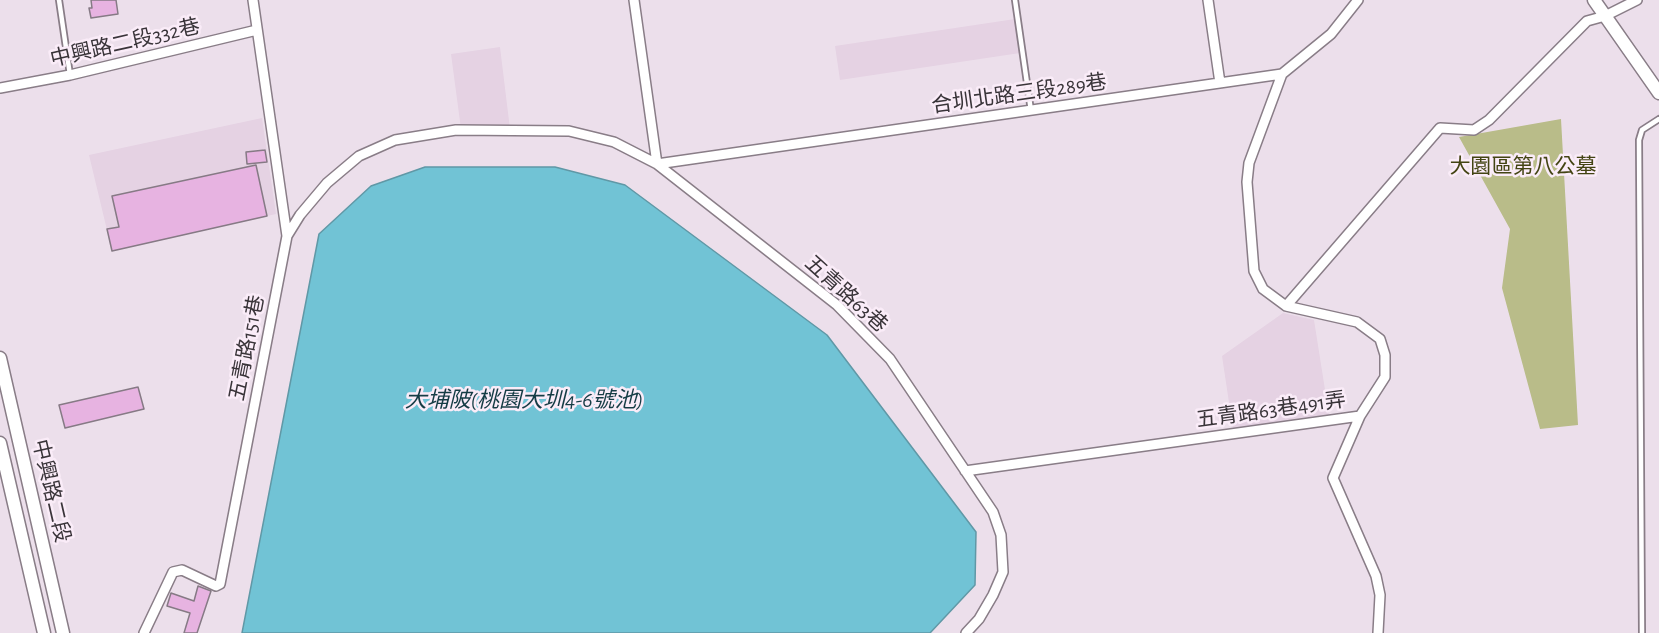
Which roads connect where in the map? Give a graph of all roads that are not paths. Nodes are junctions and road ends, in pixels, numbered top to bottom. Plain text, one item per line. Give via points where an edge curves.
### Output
1 (59, 0) edge
2 (253, 0) edge
3 (634, 0) edge
4 (1015, 0) edge
5 (1208, 0) edge
6 (1358, 0) edge
7 (1594, 0) edge
8 (1637, 0) edge
9 (1605, 16) junction
10 (257, 30) junction
11 (1282, 74) junction
12 (70, 75) junction
13 (1220, 83) junction
14 (0, 88) edge
15 (1659, 93) edge
16 (1031, 111) junction
17 (1659, 119) edge
18 (657, 164) junction
19 (287, 236) junction
20 (1286, 306) junction
21 (0, 358) edge
22 (1360, 416) junction
23 (0, 443) edge
24 (25, 468) junction
25 (965, 471) junction
26 (7, 472) junction
27 (44, 633) edge
28 (63, 633) edge
29 (144, 633) edge
30 (966, 633) edge
31 (1378, 633) edge
32 (1642, 633) edge

1 - 12 lane
2 - 10 street, 五青路151巷
3 - 18 street
4 - 16 lane
5 - 13 street
6 - 11 street via 1331,34
7 - 9 street
8 - 9 street
9 - 15 street
9 - 20 street via 1587,21 1489,120 1474,130 1440,128
10 - 12 street, 中興路二段332巷
10 - 19 street, 五青路151巷
11 - 13 street, 合圳北路三段289巷
11 - 20 street, 五青路63巷491弄 via 1249,163 1247,182 1254,271 1263,289
12 - 14 street, 中興路二段332巷
13 - 16 street, 合圳北路三段289巷
16 - 18 street, 合圳北路三段289巷
17 - 32 lane via 1642,130 1638,140
18 - 19 street, 五青路63巷 via 614,142 569,131 456,130 395,140 359,156 327,183
18 - 25 street, 五青路63巷 via 837,305 890,359
19 - 29 street, 五青路151巷 via 220,584 216,586 182,570 173,572
20 - 22 street, 五青路63巷491弄 via 1357,322 1380,339 1385,377
21 - 24 street, 中興路二段
22 - 25 street, 五青路63巷491弄
22 - 31 street via 1333,478 1376,576 1380,595
23 - 26 street, 中興路二段
24 - 26 street
24 - 28 street, 中興路二段
25 - 30 street, 五青路63巷 via 993,512 1001,535 1003,572 989,603
26 - 27 street, 中興路二段

